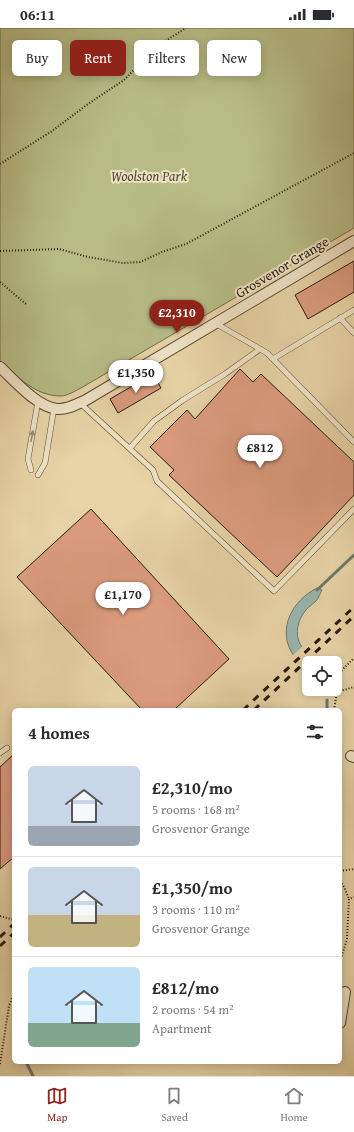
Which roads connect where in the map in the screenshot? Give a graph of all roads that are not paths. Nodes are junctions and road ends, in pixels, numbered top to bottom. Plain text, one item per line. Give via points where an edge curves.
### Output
1 (354, 241) edge
2 (354, 310) edge
3 (340, 318) junction
4 (215, 323) junction
5 (354, 333) edge
6 (260, 349) junction
7 (273, 359) junction
8 (0, 367) edge
9 (38, 401) junction
10 (80, 403) junction
11 (54, 408) junction
12 (354, 442) edge
13 (130, 448) junction
14 (32, 470) dead end
15 (38, 475) dead end
16 (354, 509) edge
17 (7, 748) dead end
18 (0, 753) edge
19 (346, 993) edge
20 (343, 1024) edge

1 - 4 street, Grosvenor Grange
2 - 3 lane
3 - 5 lane
3 - 7 lane
4 - 6 lane
4 - 10 street, Grosvenor Grange
6 - 7 lane
6 - 13 lane via 154,421
7 - 12 lane
8 - 9 street
9 - 11 street
14 -> 9 lane via 28,459
10 - 11 street, Grosvenor Grange via 66,408
10 - 13 lane
11 - 15 lane via 45,463
13 - 16 lane via 153,470 157,481 274,591
17 - 18 lane
19 - 20 street

